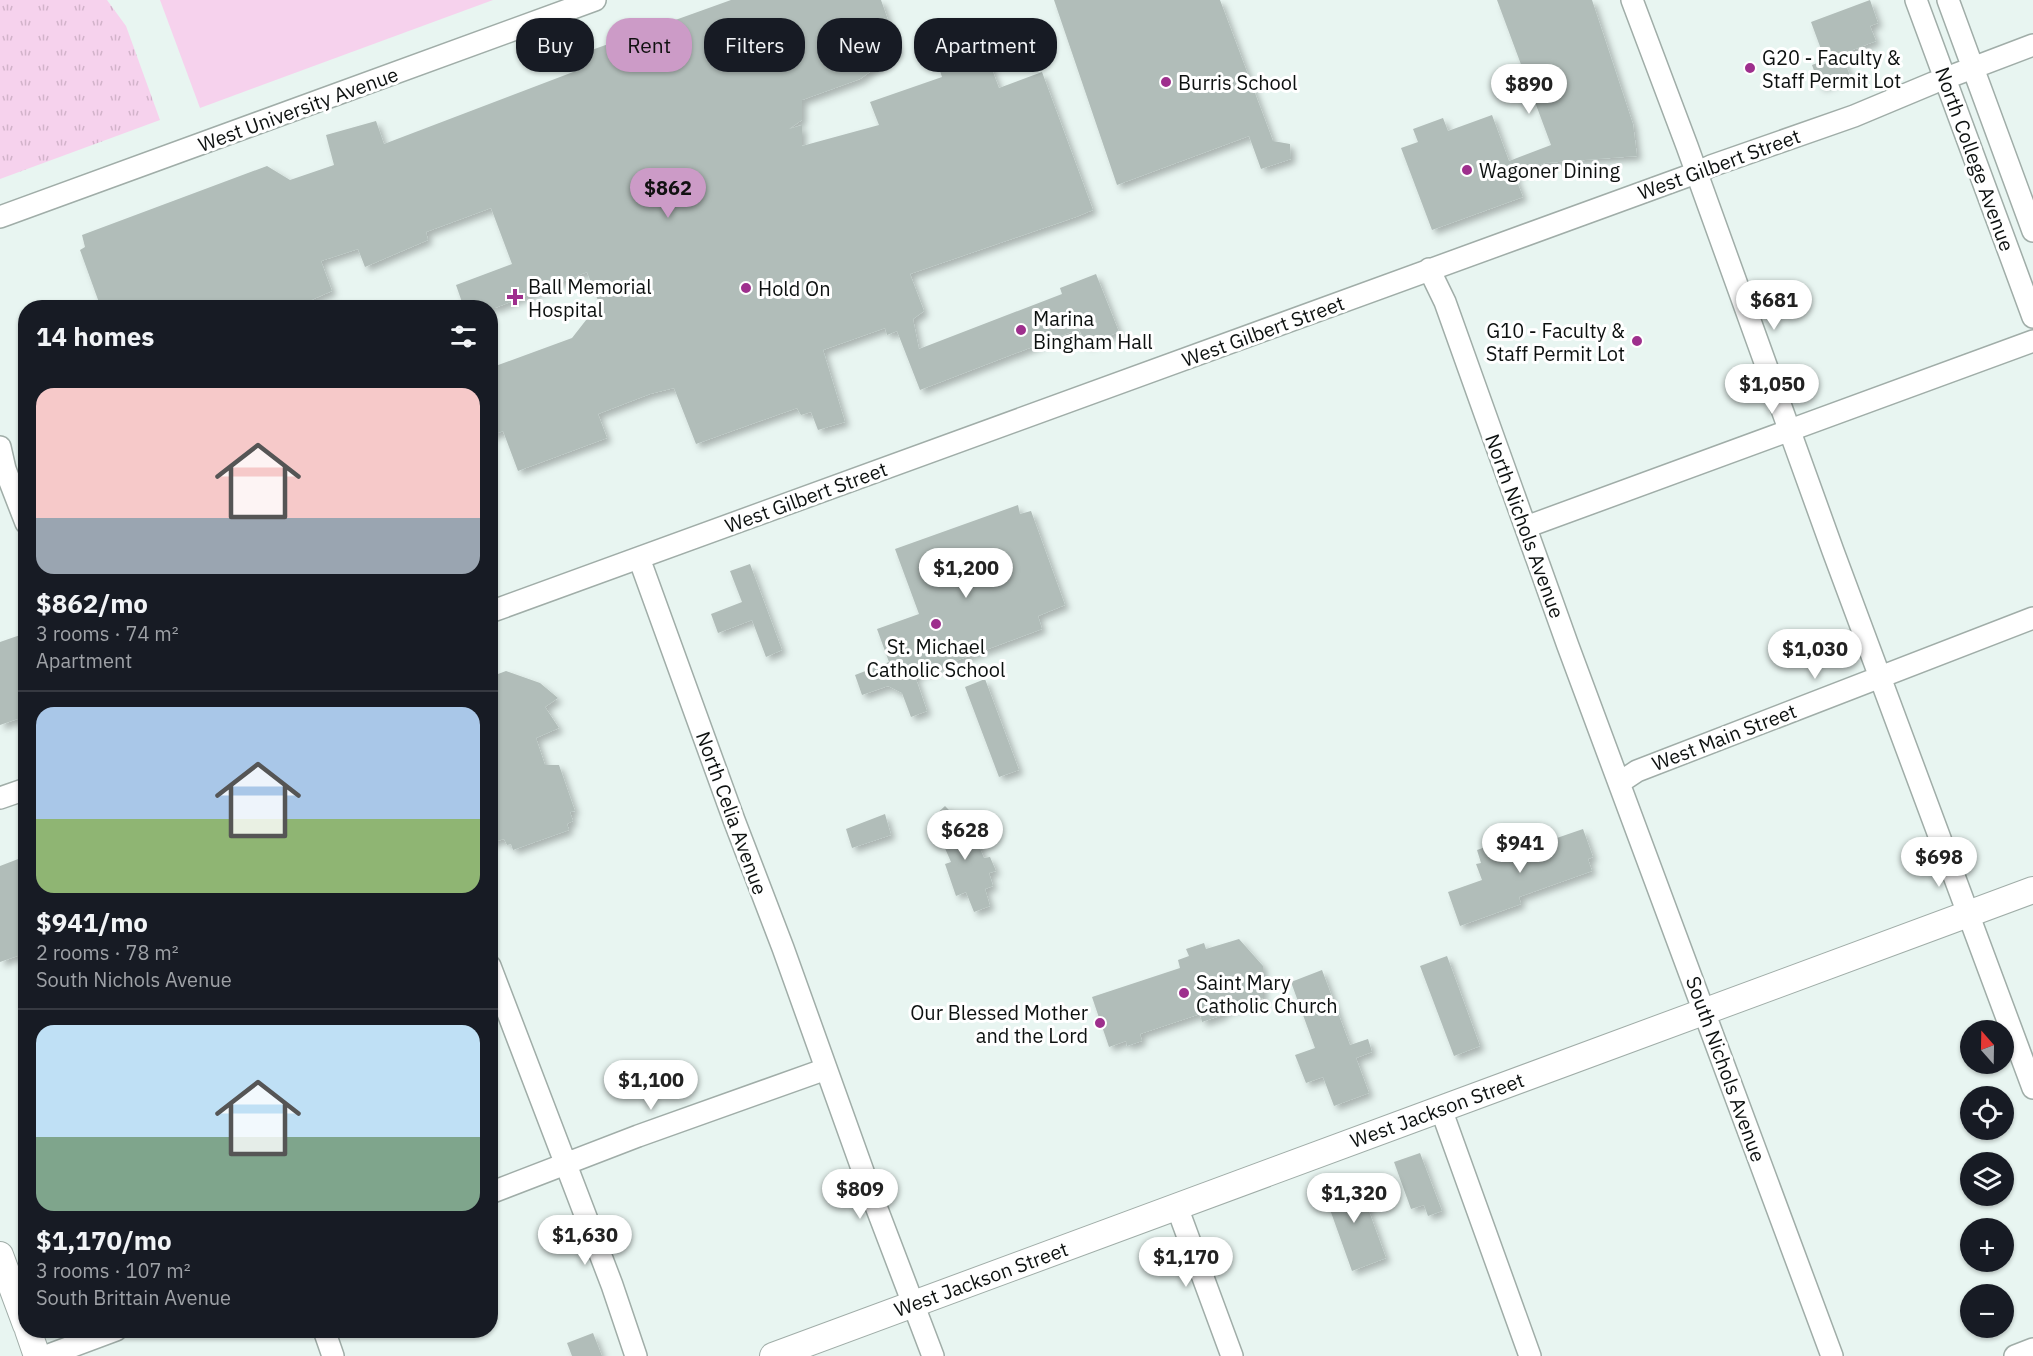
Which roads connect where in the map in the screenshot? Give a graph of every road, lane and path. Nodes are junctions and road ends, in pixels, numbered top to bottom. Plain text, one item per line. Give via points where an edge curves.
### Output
1 (596, 0) edge
2 (1632, 0) edge
3 (1917, 0) edge
4 (1948, 0) edge
5 (2033, 45) edge
6 (1973, 68) junction
7 (1945, 78) junction
8 (1696, 173) junction
9 (0, 217) edge
10 (2033, 231) edge
11 (1430, 269) junction
12 (2033, 317) edge
13 (2033, 341) edge
14 (1789, 430) junction
15 (0, 447) edge
16 (18, 502) edge
17 (1526, 527) junction
18 (639, 558) junction
19 (498, 609) edge
20 (2033, 618) edge
21 (1880, 675) junction
22 (1619, 783) junction
23 (18, 792) edge
24 (0, 798) edge
25 (2033, 890) edge
26 (1969, 913) junction
27 (498, 987) edge
28 (1704, 1012) junction
29 (826, 1069) junction
30 (2033, 1088) edge
31 (1441, 1109) junction
32 (567, 1164) junction
33 (498, 1190) edge
34 (1177, 1207) junction
35 (0, 1255) edge
36 (18, 1303) edge
37 (913, 1304) junction
38 (31, 1338) edge
39 (94, 1338) edge
40 (327, 1338) edge
41 (2033, 1349) edge
42 (37, 1356) edge
43 (46, 1356) edge
44 (333, 1356) edge
45 (636, 1356) edge
46 (773, 1356) edge
47 (933, 1356) edge
48 (1232, 1356) edge
49 (1530, 1356) edge
50 (1832, 1356) edge
51 (2015, 1356) edge

1 - 9 street, West University Avenue
2 - 8 street
3 - 7 street, North College Avenue
4 - 6 street, North College Avenue
5 - 6 street, West Gilbert Street
6 - 7 street, West Gilbert Street
6 - 10 street, North College Avenue
7 - 8 street, West Gilbert Street via 1854,116
7 - 12 street, North College Avenue
8 - 11 street, West Gilbert Street
8 - 14 street
11 - 17 street, North Nichols Avenue
11 - 18 street, West Gilbert Street
13 - 14 street
14 - 17 street
14 - 21 street
15 - 16 street
17 - 22 street, North Nichols Avenue
18 - 19 street, West Gilbert Street
18 - 29 street, North Celia Avenue
20 - 21 street, West Main Street
21 - 22 street, West Main Street via 1637,771
21 - 26 street
22 - 28 street, South Nichols Avenue
23 - 24 street
25 - 26 main road, West Jackson Street
26 - 28 main road, West Jackson Street
26 - 30 street
27 - 32 street
28 - 31 main road, West Jackson Street
28 - 50 street, South Nichols Avenue
29 - 32 street
29 - 37 street, North Celia Avenue
31 - 34 main road, West Jackson Street
31 - 49 street
32 - 33 street
32 - 45 street
34 - 37 main road, West Jackson Street
34 - 48 street
35 - 36 main road
37 - 46 main road, West Jackson Street
37 - 47 street, North Celia Avenue
38 - 42 main road
39 - 43 street
40 - 44 street
41 - 51 street

